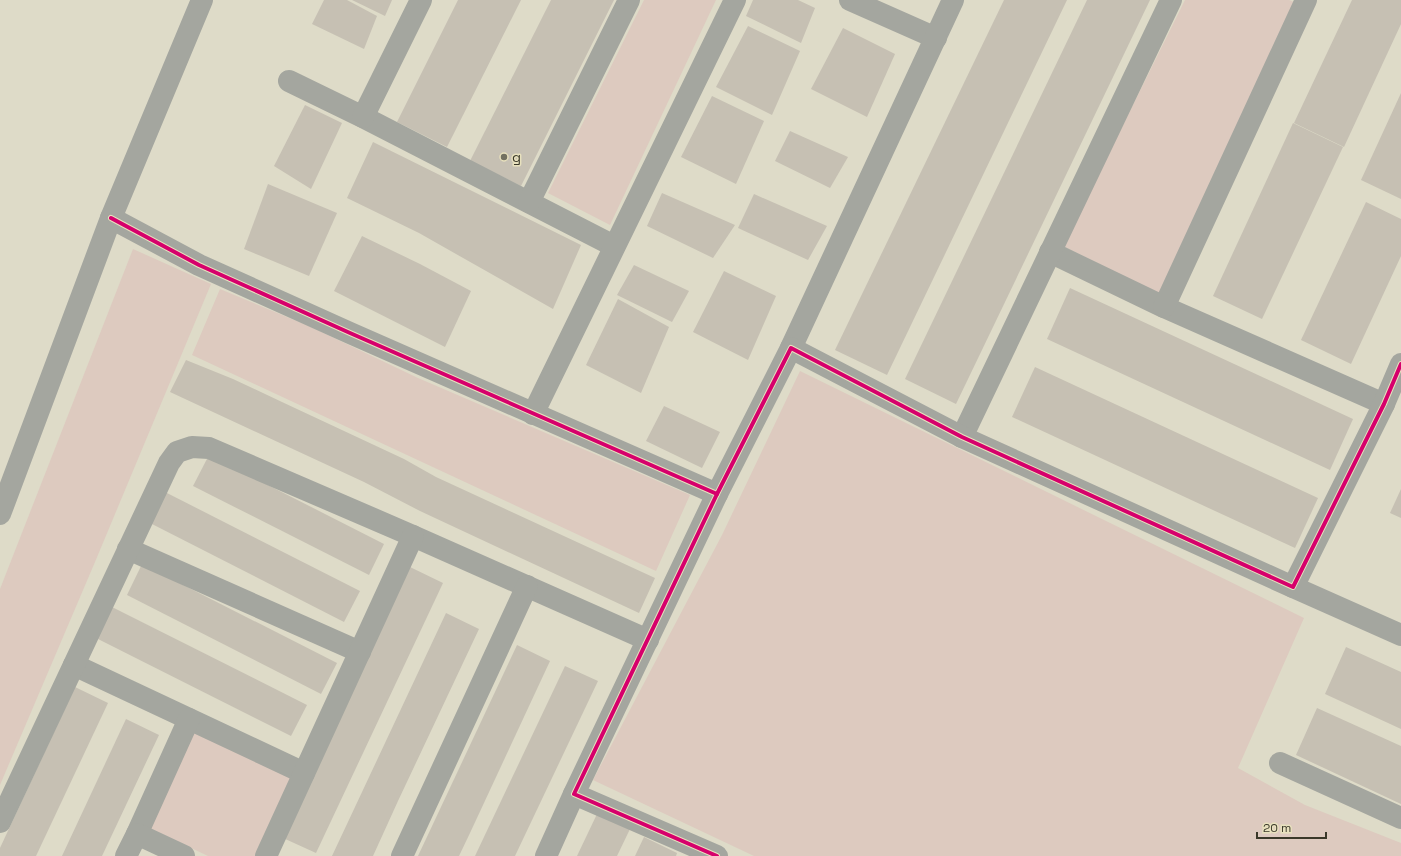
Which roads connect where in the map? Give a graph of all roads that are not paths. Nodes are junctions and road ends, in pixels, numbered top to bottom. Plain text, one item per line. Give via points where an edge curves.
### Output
1 (202, 0) edge
2 (421, 0) edge
3 (629, 0) edge
4 (735, 0) edge
5 (850, 0) edge
6 (954, 0) edge
7 (1171, 0) edge
8 (1306, 0) edge
9 (936, 38) junction
10 (288, 81) dead end
11 (363, 117) junction
12 (529, 202) junction
13 (111, 218) junction
14 (614, 246) junction
15 (1050, 252) junction
16 (1164, 306) junction
17 (791, 348) junction
18 (1401, 364) edge
19 (1384, 404) junction
20 (533, 414) junction
21 (962, 437) junction
22 (717, 494) junction
23 (0, 514) edge
24 (413, 536) junction
25 (128, 549) junction
26 (527, 586) junction
27 (1293, 587) junction
28 (1401, 635) edge
29 (648, 640) junction
30 (360, 652) junction
31 (74, 665) junction
32 (189, 720) junction
33 (1280, 762) dead end
34 (304, 773) junction
35 (574, 794) junction
36 (1401, 818) edge
37 (0, 822) edge
38 (137, 834) junction
39 (711, 855) edge
40 (126, 856) edge
41 (184, 856) edge
42 (266, 856) edge
43 (402, 856) edge
44 (546, 856) edge

1 - 13 street
2 - 11 street
3 - 12 street
4 - 14 street
5 - 9 street
6 - 9 street
7 - 15 street
8 - 16 street
9 - 17 street
10 - 11 street
11 - 12 street
12 - 14 street
13 - 20 street via 199,265
13 - 23 street
14 - 20 street
15 - 16 street
15 - 21 street
16 - 19 street
17 - 21 street
17 - 22 street
18 - 19 street
19 - 27 street
20 - 22 street
21 - 27 street
22 - 29 street
24 - 25 street via 209,448 192,447 177,452 169,463
24 - 26 street
24 - 30 street
25 - 30 street
25 - 31 street
26 - 29 street
26 - 43 street
27 - 28 street
29 - 35 street
30 - 34 street
31 - 32 street
31 - 37 street
32 - 34 street
32 - 38 street
33 - 36 street
34 - 42 street
35 - 39 street
35 - 44 street
38 - 40 street
38 - 41 street

